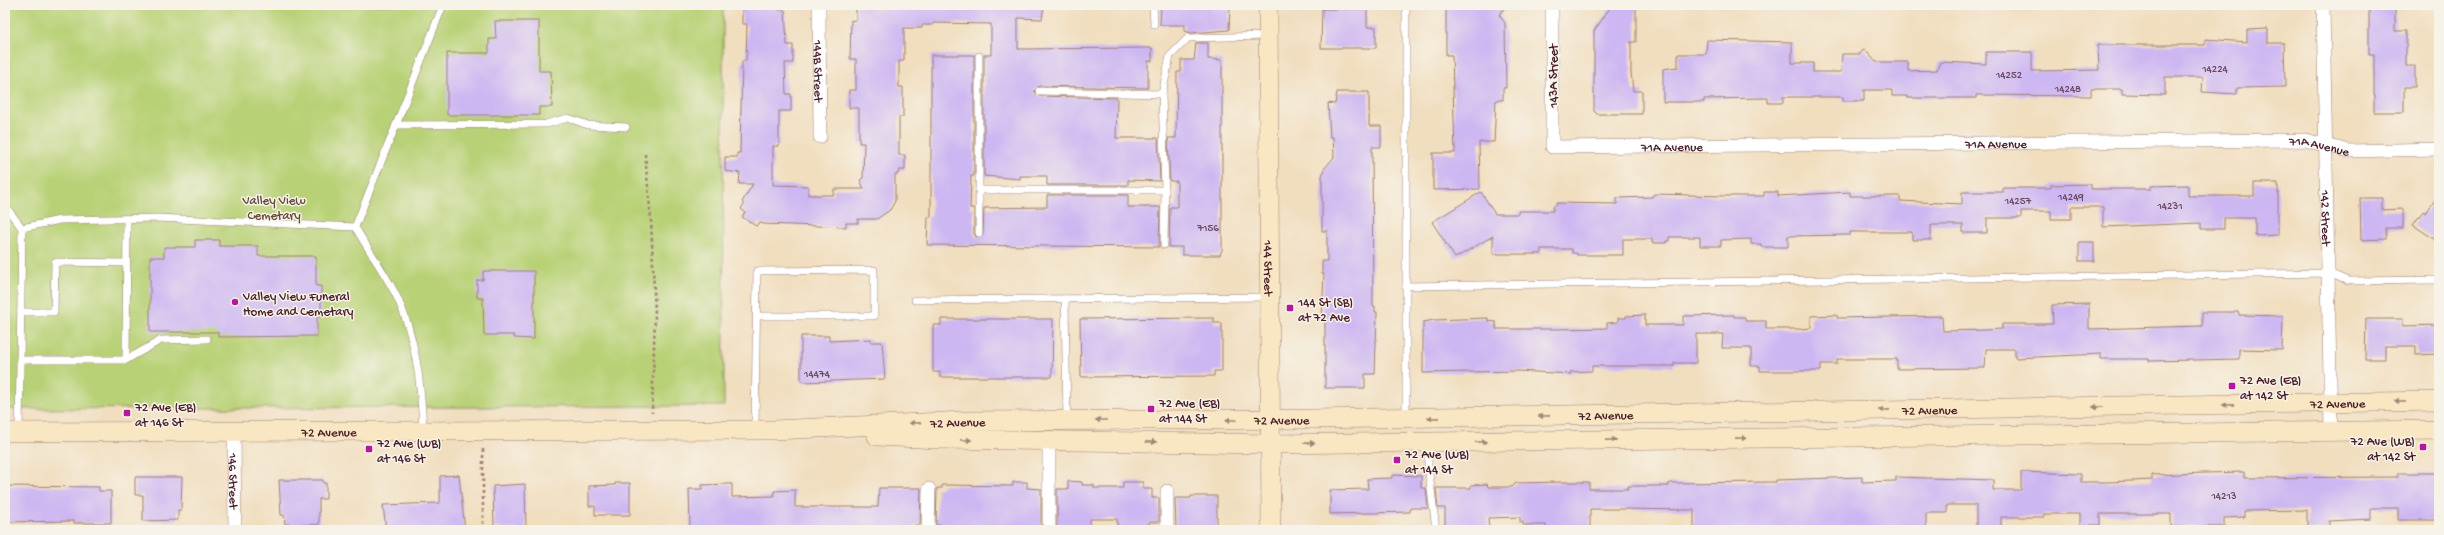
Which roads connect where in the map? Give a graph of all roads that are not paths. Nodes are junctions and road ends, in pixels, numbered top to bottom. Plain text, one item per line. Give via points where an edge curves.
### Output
1 (443, 5) edge
2 (819, 5) edge
3 (1153, 5) edge
4 (1268, 5) edge
5 (1406, 5) edge
6 (1552, 5) edge
7 (2323, 5) edge
8 (1154, 24) dead end
9 (1268, 36) junction
10 (979, 56) dead end
11 (1039, 91) dead end
12 (1162, 94) junction
13 (396, 125) junction
14 (626, 127) dead end
15 (820, 138) dead end
16 (2326, 144) junction
17 (1552, 147) joint
18 (2439, 149) edge
19 (979, 190) junction
20 (1165, 190) junction
21 (5, 206) edge
22 (127, 219) junction
23 (355, 226) junction
24 (22, 228) junction
25 (979, 234) dead end
26 (1164, 245) dead end
27 (126, 263) junction
28 (2329, 273) junction
29 (2439, 280) edge
30 (1406, 286) junction
31 (1270, 297) junction
32 (1065, 299) junction
33 (915, 300) dead end
34 (21, 312) junction
35 (756, 316) junction
36 (207, 339) dead end
37 (20, 360) junction
38 (126, 360) junction
39 (2439, 401) edge
40 (2330, 403) junction
41 (1406, 418) junction
42 (1068, 420) junction
43 (1270, 420) junction
44 (755, 430) junction
45 (774, 430) junction
46 (2439, 430) edge
47 (2331, 431) junction
48 (12, 432) edge
49 (234, 432) junction
50 (423, 432) junction
51 (1049, 441) junction
52 (1428, 442) junction
53 (1270, 444) junction
54 (929, 489) dead end
55 (1167, 491) dead end
56 (235, 530) edge
57 (928, 530) edge
58 (1049, 530) edge
59 (1167, 530) edge
60 (1271, 530) edge
61 (1436, 530) edge

1 - 13 lane
2 - 15 street, 144B Street
3 - 8 lane
4 - 9 main road, 144 Street
5 - 30 lane
6 - 17 street, 143A Street
7 - 16 street, 142 Street
9 - 12 lane via 1188,38 1170,56
9 - 31 main road, 144 Street
10 - 19 lane
11 - 12 lane
12 - 20 lane
13 - 14 lane via 546,124 568,118 588,125
13 - 23 lane
16 - 17 street, 71A Avenue via 2305,140
16 - 18 street, 71A Avenue via 2349,150
16 - 28 street, 142 Street
19 - 20 lane
19 - 25 lane
20 - 26 lane
21 - 24 lane
22 - 23 lane
22 - 24 lane via 60,220
22 - 27 lane
23 - 50 lane via 396,296 410,335 421,387
24 - 34 lane
27 - 34 lane via 55,262 54,312
27 - 38 lane
28 - 29 lane via 2348,282
28 - 30 lane
28 - 40 street, 142 Street
30 - 41 lane
31 - 32 lane
31 - 43 main road, 144 Street
32 - 33 lane
32 - 42 lane
34 - 37 lane
35 - 35 lane via 756,271 874,270 874,316
35 - 44 lane
36 - 38 lane via 161,340
37 - 38 lane
37 - 48 lane
39 -> 40 main road, 72 Avenue
40 -> 41 main road, 72 Avenue
40 - 47 street, 142 Street
41 - 43 main road, 72 Avenue
43 -> 42 main road, 72 Avenue
42 -> 45 main road, 72 Avenue via 964,421
43 - 53 main road, 144 Street
44 - 45 main road, 72 Avenue
44 - 50 main road, 72 Avenue
45 -> 51 main road, 72 Avenue via 939,439
46 - 47 main road, 72 Avenue
52 -> 47 main road, 72 Avenue
48 - 49 main road, 72 Avenue
49 - 50 main road, 72 Avenue
49 - 56 street, 146 Street
51 -> 53 main road, 72 Avenue
51 - 58 street
53 -> 52 main road, 72 Avenue
52 - 61 lane via 1428,465
53 - 60 main road, 144 Street
54 - 57 street
55 - 59 street

